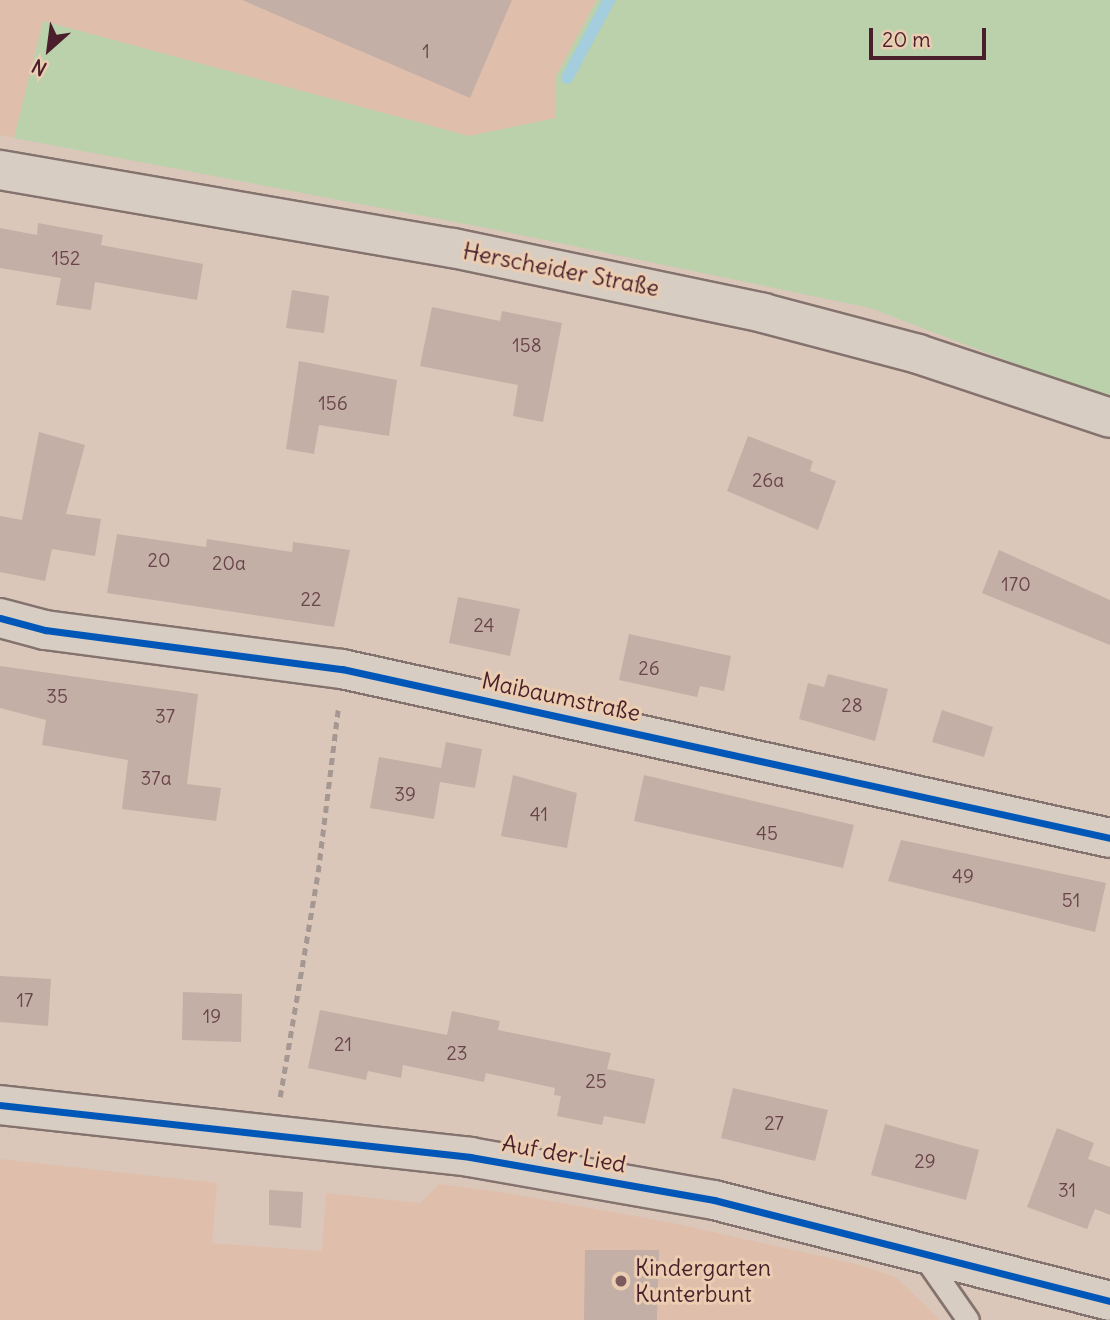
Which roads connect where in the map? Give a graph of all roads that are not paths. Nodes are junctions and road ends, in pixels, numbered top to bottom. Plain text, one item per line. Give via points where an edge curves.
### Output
1 (0, 170) edge
2 (1107, 420) edge
3 (0, 618) edge
4 (1110, 838) edge
5 (0, 1105) edge
6 (921, 1252) junction
7 (1110, 1301) edge
8 (968, 1320) edge

1 - 2 street, Herscheider Straße via 466,251 750,310 918,354
3 - 4 street, Maibaumstraße via 45,630 342,669
5 - 6 street, Auf der Lied via 470,1157 701,1198
6 - 7 street, Auf der Lied
6 - 8 lane

